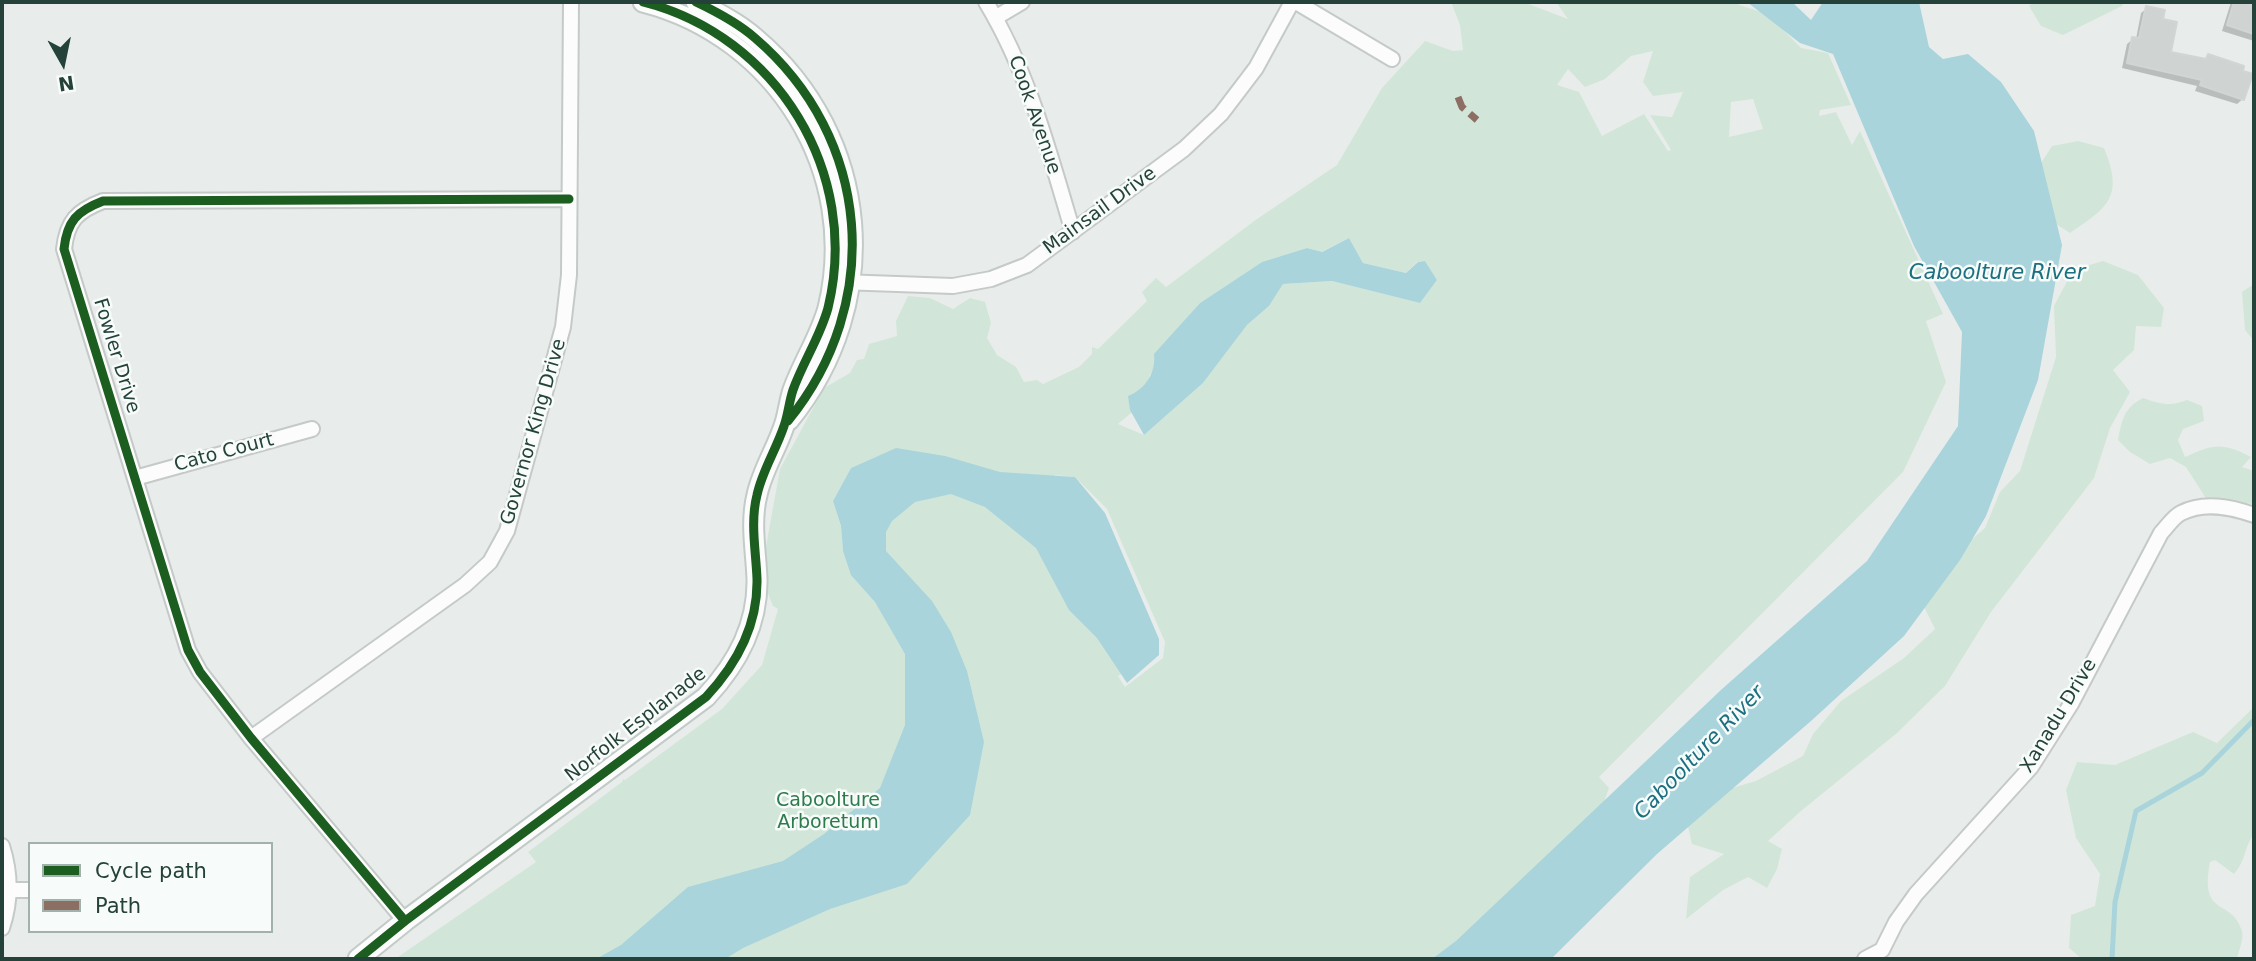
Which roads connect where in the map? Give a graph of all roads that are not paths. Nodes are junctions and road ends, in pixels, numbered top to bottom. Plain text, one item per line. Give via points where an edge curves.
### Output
1 (571, 2) edge
2 (643, 2) edge
3 (696, 2) edge
4 (986, 2) edge
5 (1022, 2) edge
6 (1294, 2) edge
7 (995, 18) junction
8 (1392, 59) dead end
9 (569, 199) junction
10 (1073, 232) junction
11 (841, 282) junction
12 (312, 429) dead end
13 (135, 478) junction
14 (2254, 515) edge
15 (251, 738) junction
16 (2, 846) edge
17 (10, 890) junction
18 (28, 890) edge
19 (405, 921) junction
20 (2, 928) edge
21 (1887, 954) edge
22 (358, 959) edge
23 (1865, 959) edge

1 - 9 street, Governor King Drive
2 - 11 street via 719,34 768,76 788,100 820,161
3 - 11 street via 755,37 789,72 831,139 851,213 853,243
4 - 7 street, Cook Avenue
5 - 7 street
6 - 8 street
6 - 10 street, Mainsail Drive via 1256,68 1221,114 1184,149
7 - 10 street, Cook Avenue via 1027,84
9 - 13 street, Fowler Drive via 103,201 86,207 73,218 64,249
9 - 15 street, Governor King Drive via 569,275 563,327 507,531 490,562 465,585
10 - 11 street, Mainsail Drive via 1027,265 991,279 953,286
11 - 19 street, Norfolk Esplanade via 793,390 756,496 755,606 740,654 726,675 706,697
12 - 13 street, Cato Court
13 - 15 street, Fowler Drive via 188,650 200,673
14 - 21 street, Xanadu Drive via 2206,505 2179,513 2161,533 2071,704 2031,767 1916,894 1896,922
15 - 19 street, Fowler Drive
16 - 17 street
17 - 18 street
17 - 20 street
19 - 22 street, Norfolk Esplanade
21 - 23 street, Xanadu Drive

